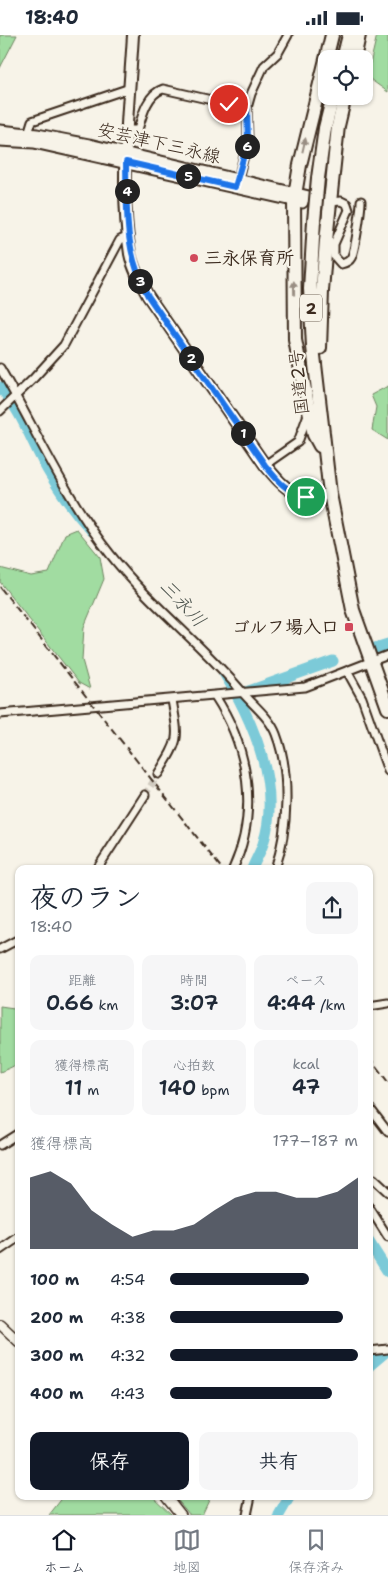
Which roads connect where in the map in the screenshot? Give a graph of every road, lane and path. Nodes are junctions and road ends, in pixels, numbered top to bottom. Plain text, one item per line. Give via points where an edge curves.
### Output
1 (133, 35) edge
2 (288, 35) edge
3 (332, 35) edge
4 (349, 35) edge
5 (359, 35) edge
6 (345, 50) edge
7 (356, 50) edge
8 (130, 88) junction
9 (331, 105) edge
10 (343, 105) edge
11 (247, 108) junction
12 (127, 130) junction
13 (0, 131) edge
14 (27, 138) junction
15 (0, 140) edge
16 (126, 158) junction
17 (236, 183) junction
18 (295, 197) junction
19 (361, 201) dead end
20 (330, 202) junction
21 (129, 236) junction
22 (0, 368) edge
23 (318, 395) junction
24 (15, 397) junction
25 (308, 410) junction
26 (0, 411) edge
27 (325, 455) junction
28 (265, 465) junction
29 (330, 494) junction
30 (388, 655) edge
31 (370, 660) junction
32 (347, 671) junction
33 (244, 694) junction
34 (215, 697) junction
35 (172, 699) junction
36 (388, 707) edge
37 (0, 714) edge
38 (388, 720) edge
39 (388, 771) edge
40 (158, 774) tunnel mouth
41 (145, 795) tunnel mouth
42 (100, 865) edge
43 (234, 865) edge
44 (276, 865) edge
45 (15, 941) edge
46 (0, 949) edge
47 (388, 1003) edge
48 (373, 1005) edge
49 (373, 1112) edge
50 (388, 1132) edge
51 (15, 1136) edge
52 (0, 1145) edge
53 (373, 1179) edge
54 (388, 1192) edge
55 (373, 1213) edge
56 (388, 1237) edge
57 (15, 1240) edge
58 (0, 1250) edge
59 (0, 1325) edge
60 (15, 1338) edge
61 (388, 1349) edge
62 (373, 1351) edge
63 (169, 1500) edge
64 (250, 1500) edge
65 (182, 1515) edge
66 (247, 1515) edge

1 - 8 main road
2 - 11 street via 278,53 264,66
18 -> 3 highway via 302,155
4 - 6 highway
5 - 7 highway
8 - 12 main road
8 - 14 street via 32,121
9 - 23 highway, 国道2号 / 2, bridge via 318,178 310,289
10 - 20 highway
11 - 12 street via 163,89 157,91 144,110 138,130
11 - 17 street via 248,141
12 - 16 main road
13 - 14 main road, 安芸津下三永線
14 - 15 main road, 安芸津下三永線
14 - 16 main road, 安芸津下三永線
16 - 17 main road, 安芸津下三永線
16 - 21 main road
17 - 18 main road, 安芸津下三永線
18 - 20 main road, 安芸津下三永線
25 -> 18 highway via 295,340
19 - 20 street via 352,257 341,264 334,256 334,244 349,210 341,201
20 - 23 highway
21 - 24 street via 120,240 64,345
21 - 28 main road via 130,255 148,296
22 - 24 street
23 - 27 highway, 国道2号 / 2
24 - 26 street
24 - 33 street via 68,492 109,553 153,604
25 - 27 highway via 314,435
25 - 28 street via 298,442
27 - 29 highway, 国道2号 / 2
28 - 29 main road via 283,487 294,494 306,497
29 - 31 highway, 国道2号 / 2 via 352,610
30 - 31 street
31 - 32 street
31 - 36 highway, 国道2号 / 2
31 - 38 highway, 国道2号 / 2
32 - 33 street via 305,687
32 - 39 street via 362,698
33 - 34 street
33 - 44 street via 276,734 285,779 285,825
34 - 35 street
34 - 43 street via 237,738 248,783 248,814
35 - 37 street
35 - 40 street via 177,743
41 - 42 street
45 - 46 street
47 - 48 street
49 - 50 street
51 - 52 street
53 - 54 street
55 - 56 street
57 - 58 street
59 - 60 street
61 - 62 street
63 - 65 street
64 - 66 street

